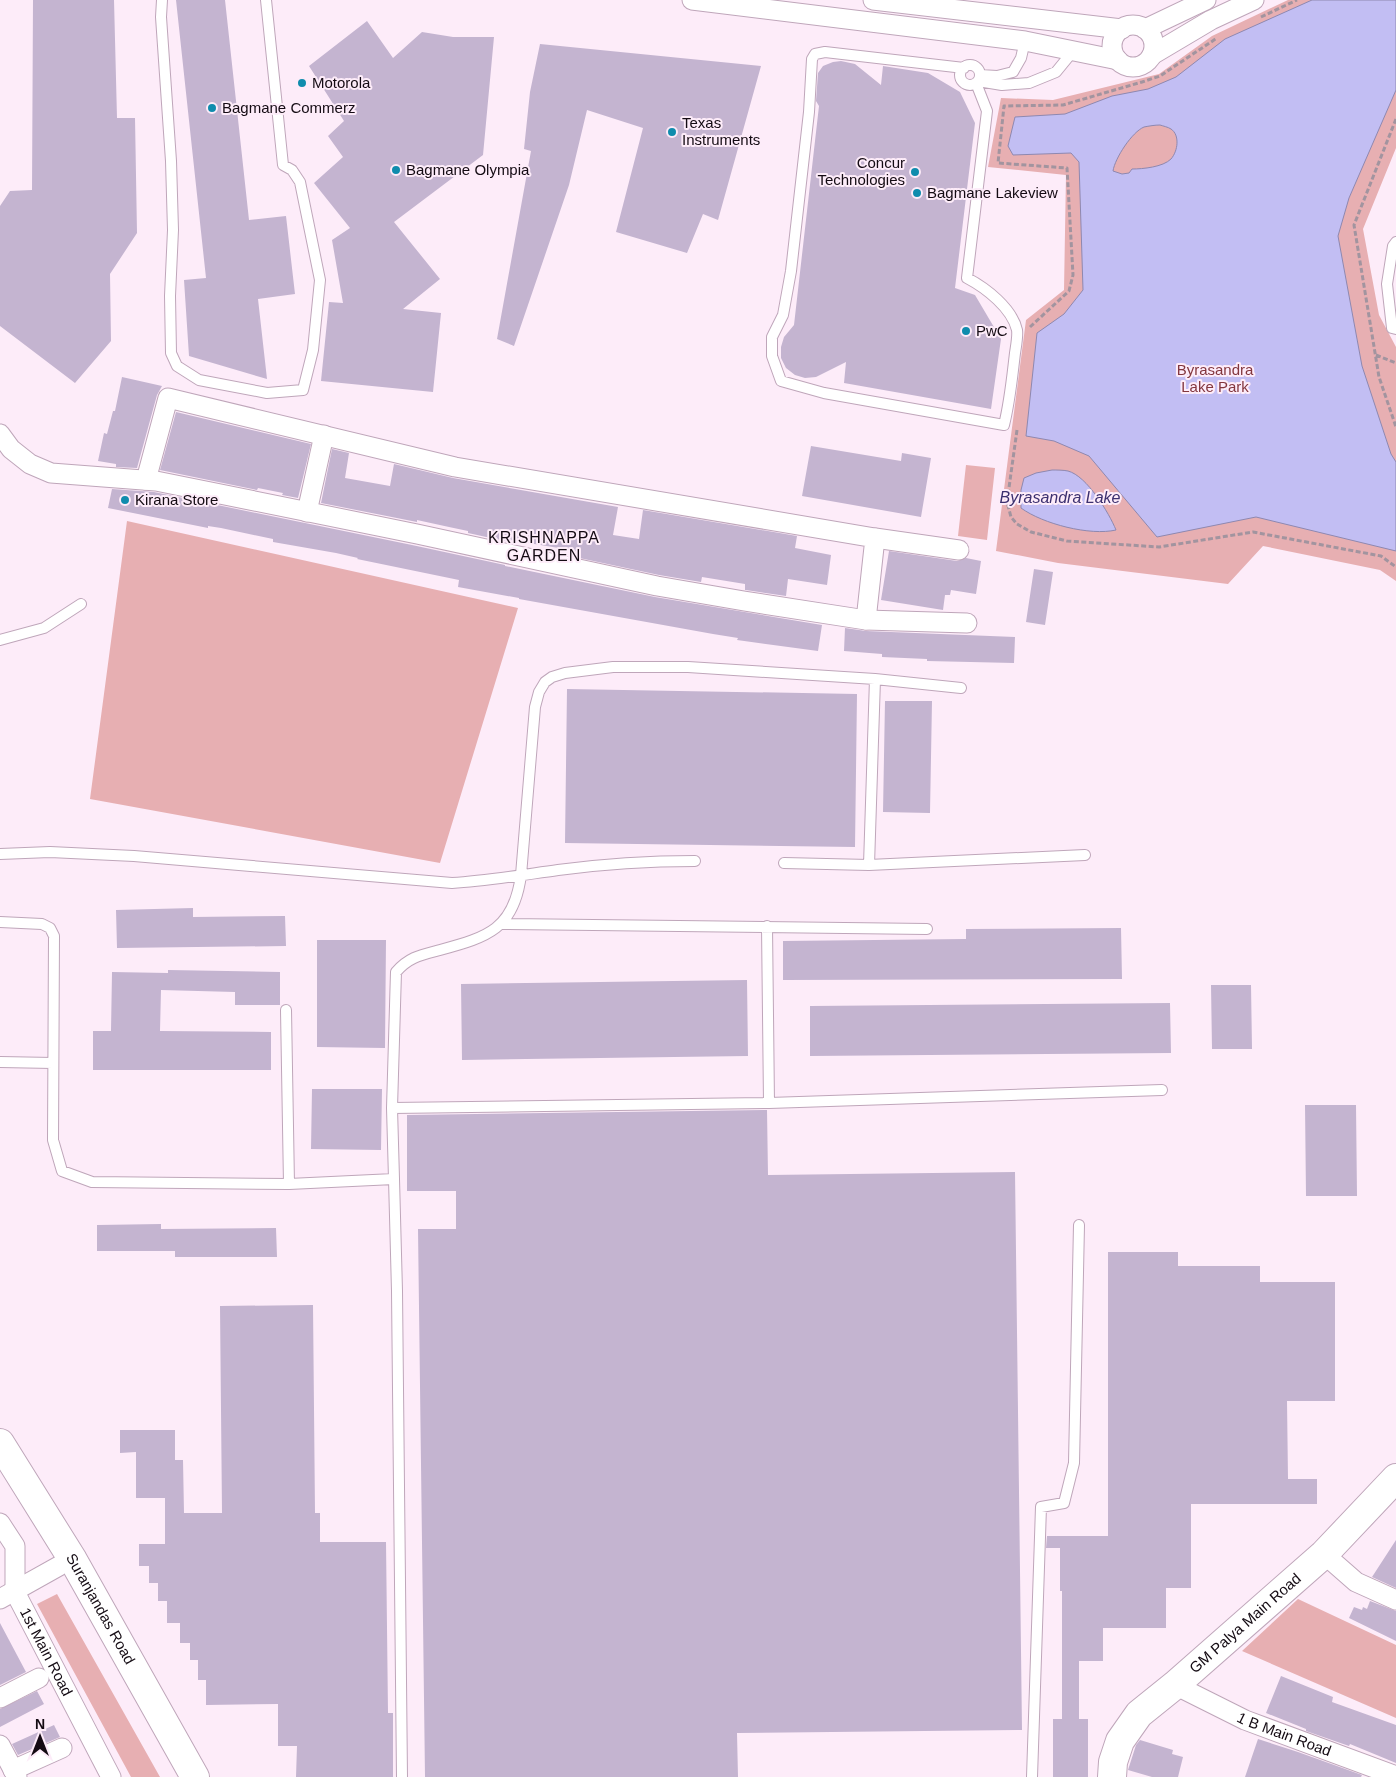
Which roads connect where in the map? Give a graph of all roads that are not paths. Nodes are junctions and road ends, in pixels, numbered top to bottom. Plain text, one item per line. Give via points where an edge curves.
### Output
1 (162, 0) edge
2 (266, 0) edge
3 (692, 0) edge
4 (873, 0) edge
5 (1206, 0) edge
6 (1254, 0) edge
7 (1122, 29) junction
8 (1145, 29) junction
9 (1025, 41) junction
10 (1074, 50) junction
11 (1152, 55) junction
12 (1118, 60) junction
13 (964, 68) junction
14 (978, 80) junction
15 (1396, 242) edge
16 (1396, 329) edge
17 (0, 434) edge
18 (324, 435) junction
19 (146, 480) junction
20 (307, 512) junction
21 (875, 538) junction
22 (959, 550) dead end
23 (81, 604) dead end
24 (866, 620) junction
25 (967, 623) dead end
26 (0, 640) edge
27 (875, 679) junction
28 (961, 688) dead end
29 (0, 854) edge
30 (1085, 855) dead end
31 (695, 861) dead end
32 (784, 863) dead end
33 (869, 865) junction
34 (521, 875) junction
35 (0, 922) edge
36 (502, 924) junction
37 (768, 926) junction
38 (927, 929) dead end
39 (286, 1010) dead end
40 (0, 1062) edge
41 (53, 1063) junction
42 (1162, 1090) dead end
43 (769, 1103) junction
44 (392, 1108) junction
45 (394, 1179) junction
46 (289, 1184) junction
47 (1078, 1225) dead end
48 (0, 1443) edge
49 (0, 1476) edge
50 (1396, 1478) edge
51 (0, 1523) edge
52 (1324, 1554) junction
53 (59, 1566) junction
54 (4, 1597) edge
55 (1396, 1600) edge
56 (39, 1678) dead end
57 (1176, 1685) junction
58 (0, 1698) edge
59 (0, 1745) edge
60 (62, 1748) dead end
61 (15, 1774) edge
62 (1396, 1776) edge
63 (111, 1777) edge
64 (175, 1777) edge
65 (195, 1777) edge
66 (402, 1777) edge
67 (1032, 1777) edge
68 (1112, 1777) edge

1 - 2 lane via 171,161 171,353 177,366 199,380 267,393 303,390 312,350 320,280 300,182 283,164
3 - 9 street
4 - 7 street
5 - 8 street
6 - 11 street via 1211,20
7 - 8 street via 1133,25
7 - 12 street via 1113,40 1112,47
8 - 11 street via 1153,38
9 - 10 street
9 - 14 lane via 1013,72
10 - 12 street
10 - 14 lane via 1056,72 1029,84 1002,85
11 - 12 street via 1137,67
13 - 14 lane via 976,67
13 - 14 lane via 962,80 970,85
13 - 14 lane via 825,52 815,54 812,59 790,278 783,315 772,337 772,356 781,380 824,393 1004,425 1010,403 1017,331 998,300 968,278 987,111
15 - 16 lane via 1387,284 1392,328
17 - 19 street via 30,464 51,473
18 - 19 street via 168,398
18 - 20 street
18 - 21 street via 455,467
19 - 20 street
20 - 24 street via 657,586
21 - 22 street
21 - 24 street
23 - 26 lane via 44,628
24 - 25 street
27 - 28 lane
27 - 33 lane
27 - 34 lane via 688,667 613,667 552,677 545,682 535,707
29 - 34 lane via 50,852 134,856 452,883 483,882
30 - 33 lane
31 - 34 lane via 658,861
32 - 33 lane
34 - 36 lane via 514,908
35 - 41 lane via 42,924 50,928 54,936
36 - 37 lane
36 - 44 lane via 472,941 418,955 396,972
37 - 38 lane
37 - 43 lane
39 - 46 lane
40 - 41 lane
41 - 46 lane via 53,1140 62,1171 92,1182
42 - 43 lane
43 - 44 lane
44 - 45 lane
45 - 46 lane
45 - 66 lane
47 - 67 lane via 1074,1463 1064,1503 1040,1507
48 - 65 main road, Suranjandas Road via 73,1560
49 - 53 main road, Suranjandas Road
50 - 52 main road, GM Palya Main Road
51 - 54 street, 1st Main Road via 15,1546
52 - 55 street via 1356,1582
52 - 57 main road, GM Palya Main Road
53 - 54 street
53 - 64 main road, Suranjandas Road
54 - 63 street, 1st Main Road
56 - 58 street
57 - 62 street, 1 B Main Road via 1246,1720
57 - 68 main road, GM Palya Main Road via 1138,1714 1125,1731 1116,1751
59 - 61 street
60 - 61 street

